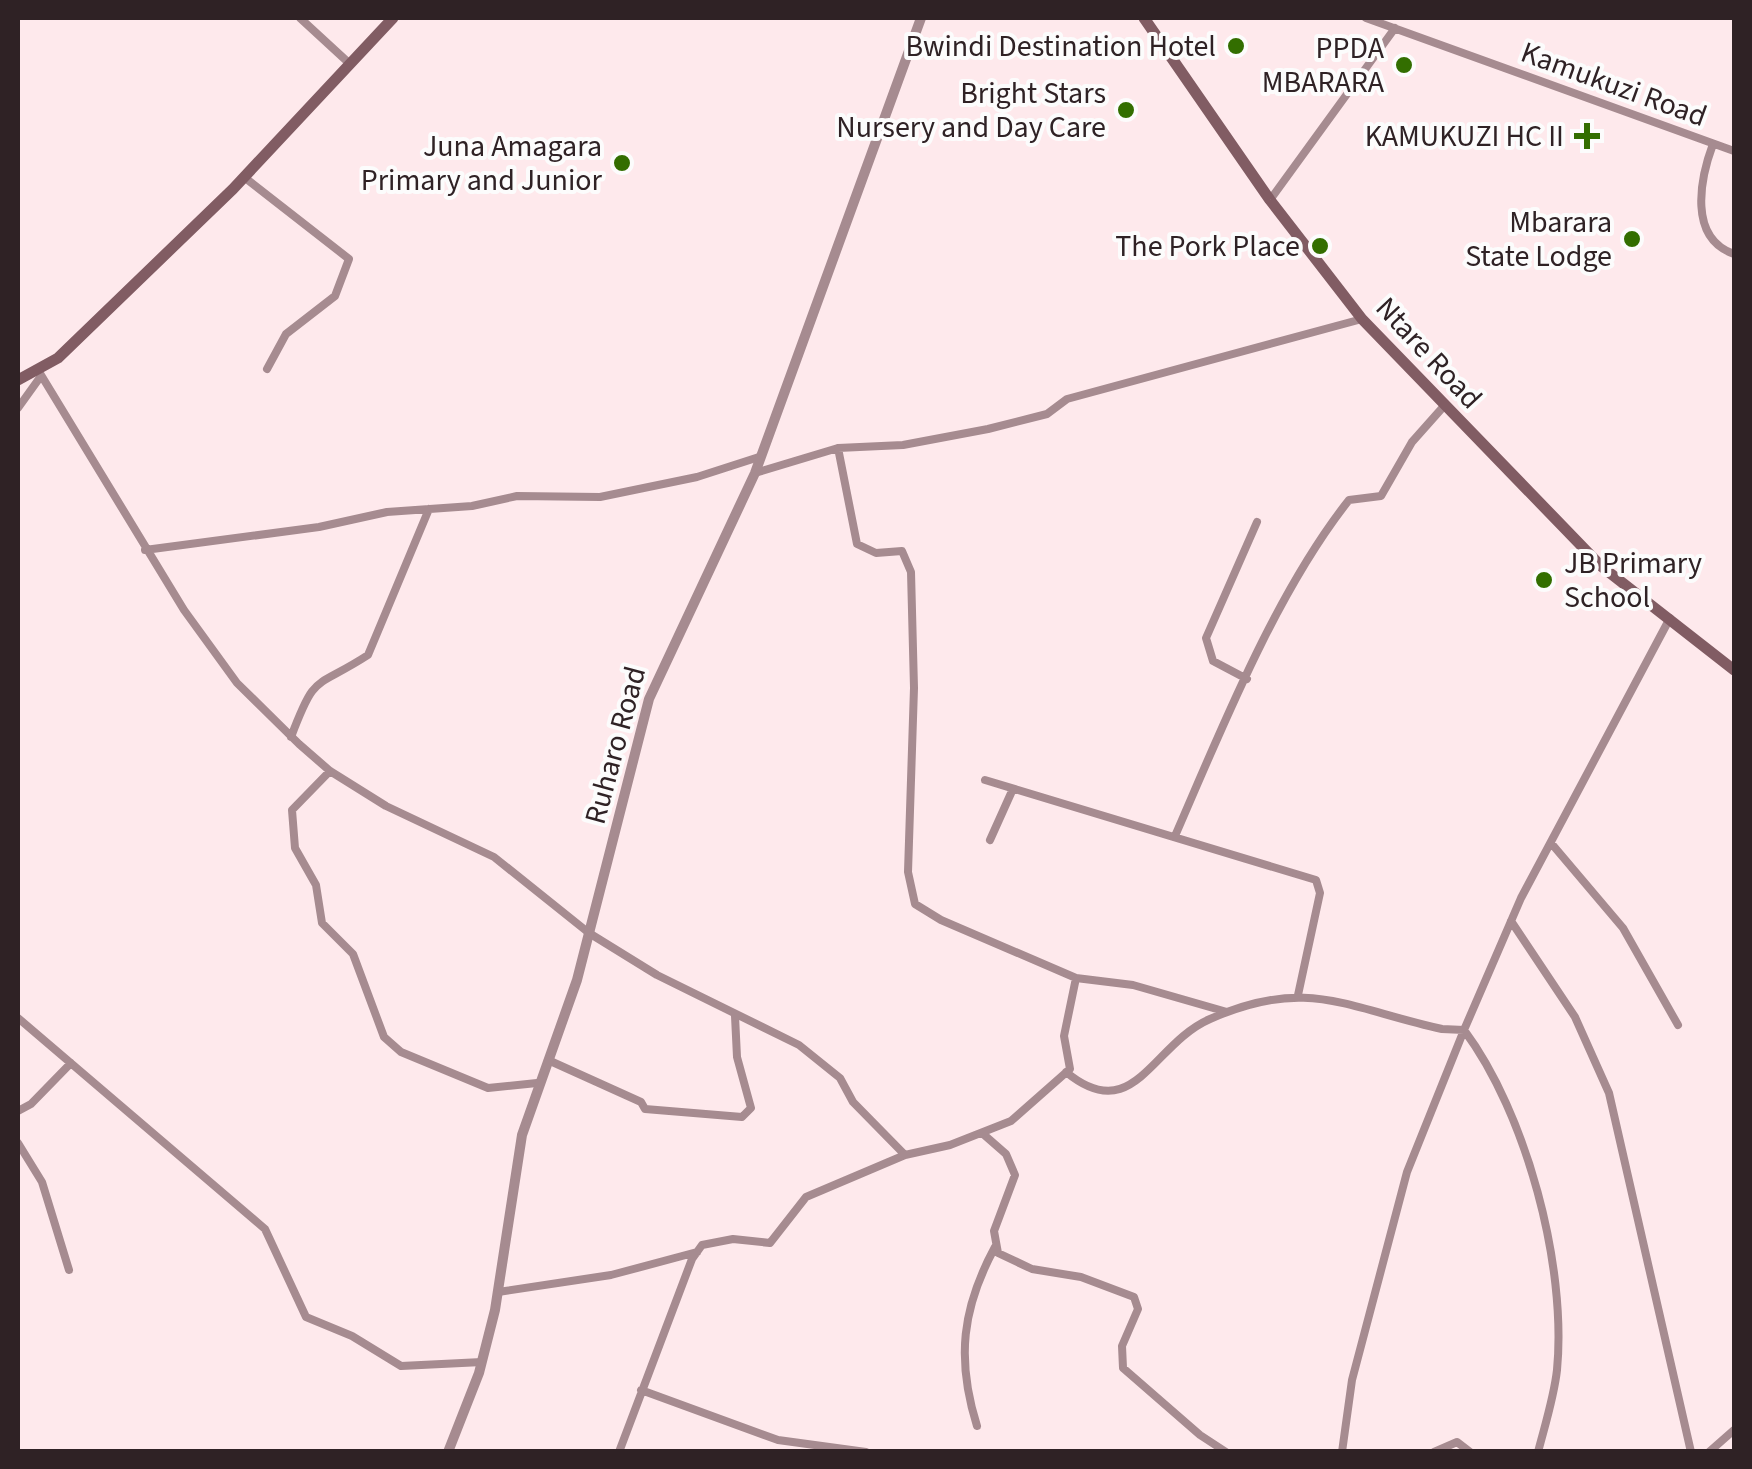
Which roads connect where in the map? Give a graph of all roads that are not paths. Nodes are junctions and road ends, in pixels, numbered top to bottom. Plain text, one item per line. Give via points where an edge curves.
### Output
1 (300, 18) edge
2 (393, 18) edge
3 (921, 18) edge
4 (1144, 18) edge
5 (1366, 18) edge
6 (1394, 28) junction
7 (350, 64) junction
8 (1714, 144) junction
9 (1734, 152) edge
10 (244, 177) junction
11 (1270, 200) junction
12 (1734, 254) edge
13 (1362, 320) junction
14 (267, 370) dead end
15 (40, 373) junction
16 (18, 380) edge
17 (1444, 406) junction
18 (18, 408) edge
19 (838, 448) junction
20 (758, 457) junction
21 (756, 473) junction
22 (428, 509) junction
23 (1257, 522) dead end
24 (145, 550) junction
25 (1670, 618) junction
26 (1734, 670) edge
27 (1248, 679) junction
28 (292, 737) junction
29 (330, 771) junction
30 (985, 780) dead end
31 (1012, 791) junction
32 (1175, 836) junction
33 (990, 840) dead end
34 (1551, 843) junction
35 (1511, 921) junction
36 (589, 932) junction
37 (1076, 978) junction
38 (1298, 995) junction
39 (1227, 1012) junction
40 (735, 1016) junction
41 (18, 1018) edge
42 (1678, 1025) dead end
43 (1464, 1030) junction
44 (546, 1059) junction
45 (71, 1063) junction
46 (1066, 1072) junction
47 (537, 1083) junction
48 (18, 1111) edge
49 (982, 1133) junction
50 (18, 1143) edge
51 (905, 1155) junction
52 (995, 1248) junction
53 (697, 1252) junction
54 (69, 1270) dead end
55 (498, 1292) junction
56 (482, 1362) junction
57 (641, 1390) junction
58 (977, 1426) dead end
59 (1734, 1430) edge
60 (448, 1452) edge
61 (619, 1452) edge
62 (866, 1452) edge
63 (1226, 1452) edge
64 (1342, 1452) edge
65 (1434, 1452) edge
66 (1470, 1452) edge
67 (1538, 1452) edge
68 (1690, 1452) edge
69 (1709, 1452) edge

1 - 7 street
2 - 7 main road
3 - 20 street, Ruharo Road
4 - 11 main road, Ntare Road
5 - 6 street, Kamukuzi Road
6 - 8 street, Kamukuzi Road
6 - 11 street
7 - 10 main road
8 - 9 street, Kamukuzi Road
8 - 12 street via 1700,190 1706,228 1718,248
10 - 14 street via 349,259 335,296 286,334
10 - 15 main road
11 - 13 main road, Ntare Road
13 - 17 main road, Ntare Road
13 - 19 street via 1067,399 1047,414 988,429 903,445
15 - 16 main road
15 - 18 street
15 - 24 street
17 - 25 main road, Ntare Road via 1601,566
17 - 27 street via 1412,442 1381,496 1349,500 1338,515
19 - 21 street
19 - 37 street via 856,544 876,553 902,550 911,572 910,892 941,920
20 - 21 street, Ruharo Road
20 - 22 street via 600,497 517,496
21 - 36 street, Ruharo Road via 656,680
22 - 24 street
22 - 28 street via 368,656 313,688
23 - 27 street via 1206,638 1213,662
24 - 28 street via 237,683
25 - 26 main road, Ntare Road
25 - 34 street
27 - 32 street
28 - 29 street
29 - 36 street via 494,857
29 - 47 street via 292,810 295,848 316,885 322,923 352,954 384,1037 401,1052 488,1088
30 - 31 street
31 - 32 street
31 - 33 street
32 - 38 street via 1316,880 1320,893
34 - 35 street
34 - 42 street via 1623,928
35 - 43 street
35 - 68 street via 1575,1017 1609,1093
36 - 40 street
36 - 44 street, Ruharo Road
37 - 39 street via 1133,985
37 - 46 street via 1065,1024
38 - 39 street
38 - 43 street
39 - 46 street via 1190,1029 1134,1083 1112,1093 1092,1092
40 - 44 street via 737,1057 751,1108 742,1117 645,1110 641,1102
40 - 51 street via 799,1046 840,1078 853,1102
41 - 45 street
43 - 64 street via 1407,1172 1352,1380
43 - 67 street via 1486,1056 1513,1120 1545,1229 1557,1370
44 - 47 street, Ruharo Road
45 - 48 street
45 - 56 street via 265,1229 306,1317 401,1366
46 - 49 street via 1021,1116
47 - 55 street, Ruharo Road via 515,1164
49 - 51 street
49 - 52 street via 1006,1154 1015,1175 994,1231
50 - 54 street via 42,1182
51 - 53 street via 806,1198 770,1243 713,1240
52 - 58 street via 966,1317 967,1384
52 - 63 street via 1032,1269 1081,1277 1134,1297 1138,1309 1122,1346 1122,1368
53 - 55 street via 611,1275
53 - 57 street
55 - 56 street, Ruharo Road
56 - 60 street, Ruharo Road
57 - 61 street
57 - 62 street via 778,1440
59 - 69 street
65 - 66 street via 1457,1442

